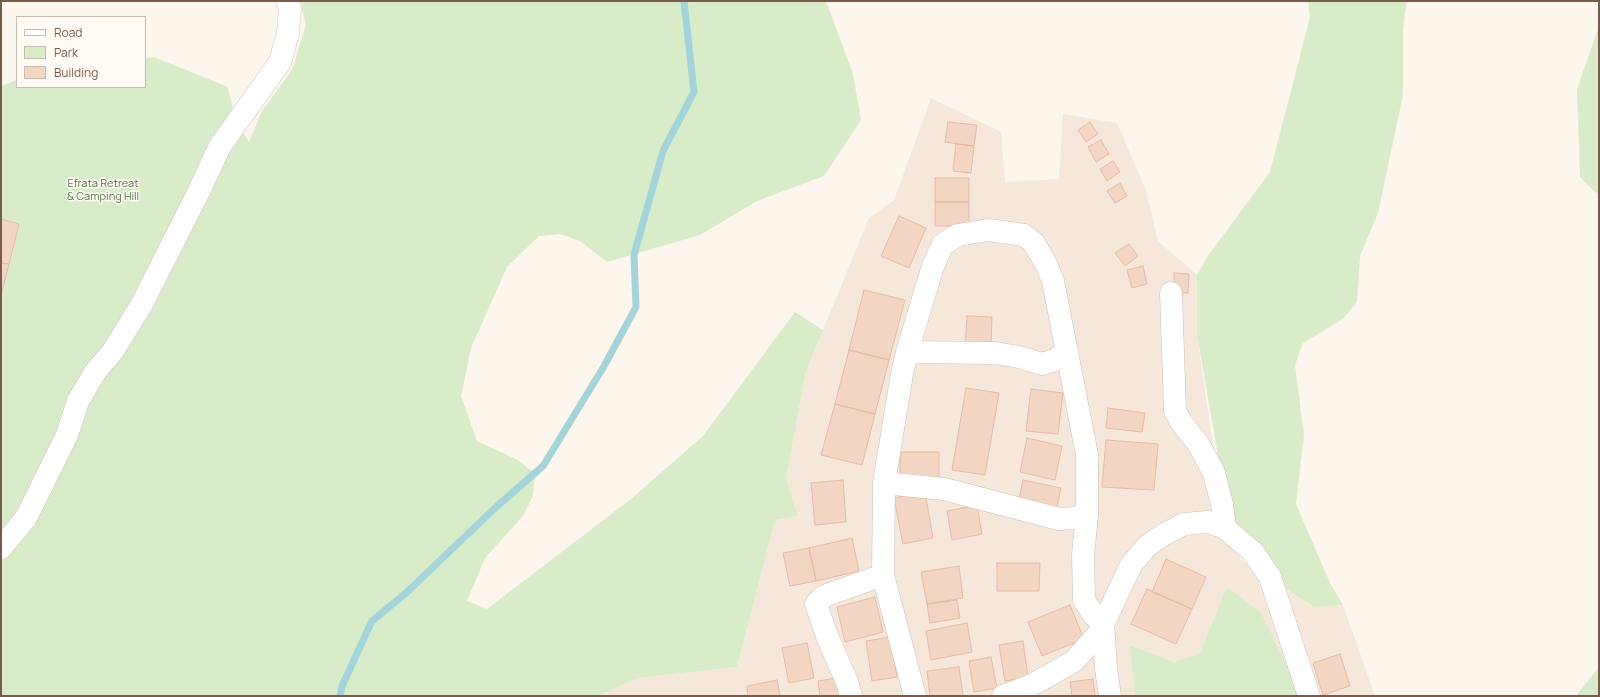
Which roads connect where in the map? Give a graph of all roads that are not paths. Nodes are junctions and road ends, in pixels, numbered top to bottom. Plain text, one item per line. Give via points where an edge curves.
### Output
1 (287, 1) edge
2 (1171, 293) dead end
3 (1067, 351) junction
4 (907, 352) junction
5 (884, 482) junction
6 (1087, 515) junction
7 (1225, 528) junction
8 (1, 548) edge
9 (883, 575) junction
10 (1103, 624) junction
11 (851, 696) edge
12 (915, 696) edge
13 (1003, 696) edge
14 (1110, 696) edge
15 (1309, 696) edge

1 - 8 street via 290,8 288,32 280,62 220,146 142,304 78,401 67,435 26,518
2 - 7 street via 1175,412 1199,444 1214,473
3 - 4 street via 1055,360 1042,364 995,353
3 - 4 street via 1053,281 1034,243 1024,235 988,230 958,235 943,244 933,266
3 - 6 street via 1087,455
4 - 5 street
5 - 6 street via 944,489 1060,519
5 - 9 street
6 - 10 street via 1083,556 1084,600
7 - 10 street via 1208,522 1184,524 1163,534 1147,546 1131,565
7 - 15 street via 1253,552 1270,577
9 - 11 street via 827,594 816,604
9 - 12 street
10 - 13 street via 1099,633 1074,661 1032,686
10 - 14 street

